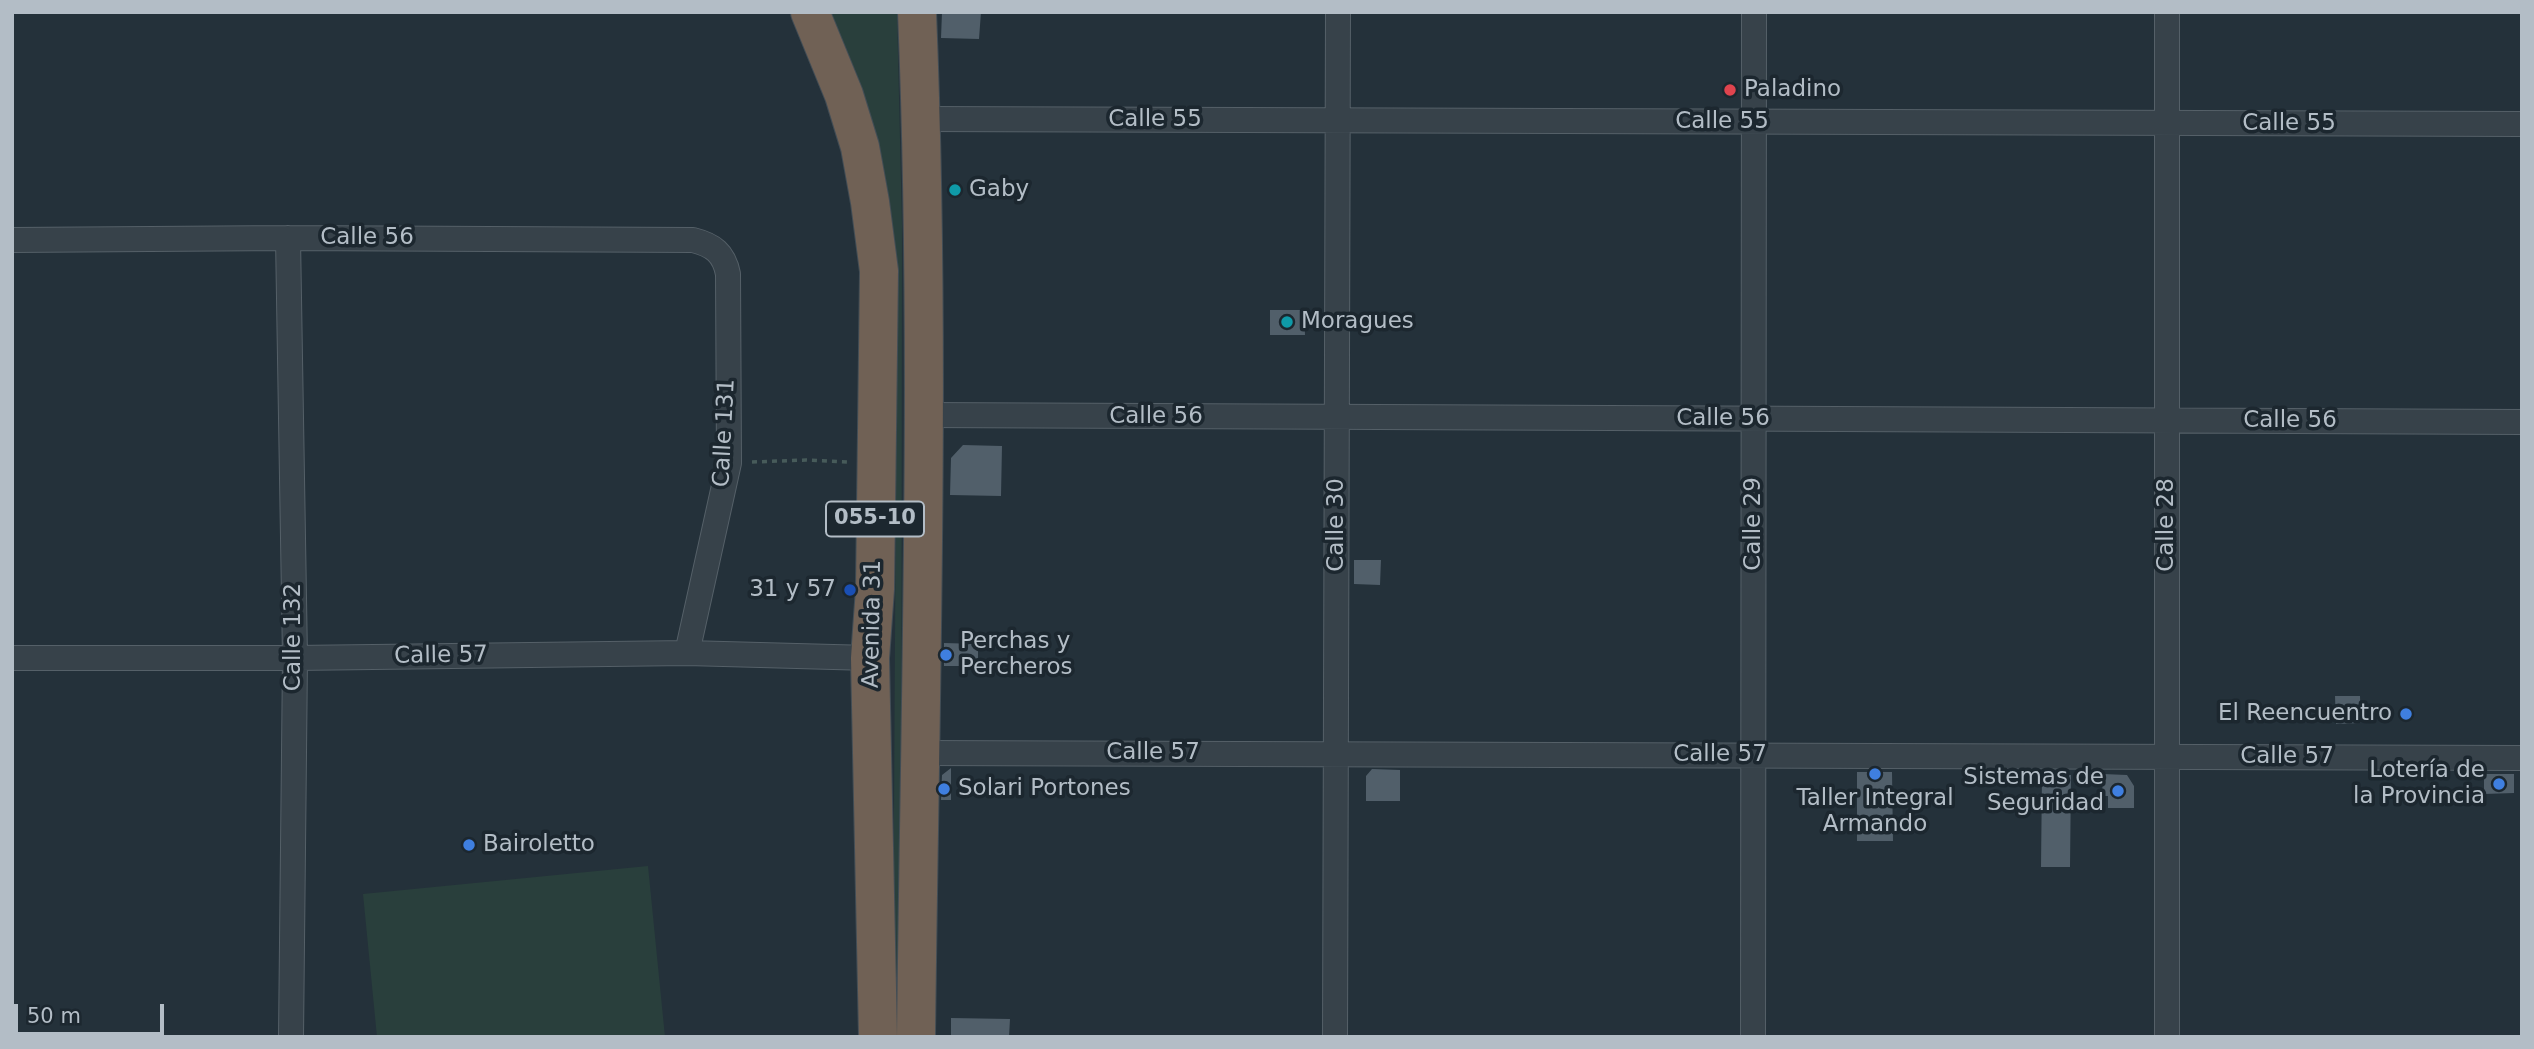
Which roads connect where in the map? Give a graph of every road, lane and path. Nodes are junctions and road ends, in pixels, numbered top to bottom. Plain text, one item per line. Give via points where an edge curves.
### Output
1 (810, 12) edge
2 (917, 12) edge
3 (1338, 12) edge
4 (1754, 12) edge
5 (2167, 12) edge
6 (921, 119) junction
7 (1338, 121) junction
8 (1754, 122) junction
9 (2167, 123) junction
10 (2522, 124) edge
11 (288, 238) junction
12 (12, 240) edge
13 (719, 252) joint
14 (923, 415) junction
15 (1337, 418) junction
16 (1754, 419) junction
17 (2167, 421) junction
18 (2522, 422) edge
19 (729, 463) junction
20 (875, 464) junction
21 (687, 653) junction
22 (12, 658) edge
23 (295, 658) junction
24 (870, 658) junction
25 (919, 753) junction
26 (1337, 754) junction
27 (1754, 755) junction
28 (2167, 757) junction
29 (2522, 758) edge
30 (291, 1037) edge
31 (878, 1037) edge
32 (916, 1037) edge
33 (1335, 1037) edge
34 (1753, 1037) edge
35 (2167, 1037) edge

1 - 20 highway, Avenida 31 / 055-10 via 844,94 870,202 878,271
2 - 6 highway, Avenida 31 / 055-10
3 - 7 street, Calle 30
4 - 8 street, Calle 29
5 - 9 street, Calle 28
6 - 7 street, Calle 55
6 - 14 highway, Avenida 31 / 055-10
7 - 8 street, Calle 55
7 - 15 street, Calle 30
8 - 9 street, Calle 55
8 - 16 street, Calle 29
9 - 10 street, Calle 55
9 - 17 street, Calle 28
11 - 12 street, Calle 56
11 - 13 street, Calle 56 via 693,240
11 - 23 street, Calle 132
13 - 19 street, Calle 131 via 728,274
14 - 15 street, Calle 56
14 - 25 highway, Avenida 31 / 055-10
15 - 16 street, Calle 56
15 - 26 street, Calle 30
16 - 17 street, Calle 56
16 - 27 street, Calle 29
17 - 18 street, Calle 56
17 - 28 street, Calle 28
19 - 20 path via 806,460
19 - 21 street, Calle 131
20 - 24 highway, Avenida 31 / 055-10
21 - 23 street, Calle 57
21 - 24 street, Calle 57
22 - 23 street, Calle 57
23 - 30 street, Calle 132
24 - 31 highway, Avenida 31 / 055-10
25 - 26 street, Calle 57
25 - 32 highway, Avenida 31 / 055-10
26 - 27 street, Calle 57
26 - 33 street, Calle 30
27 - 28 street, Calle 57
27 - 34 street, Calle 29
28 - 29 street, Calle 57
28 - 35 street, Calle 28

